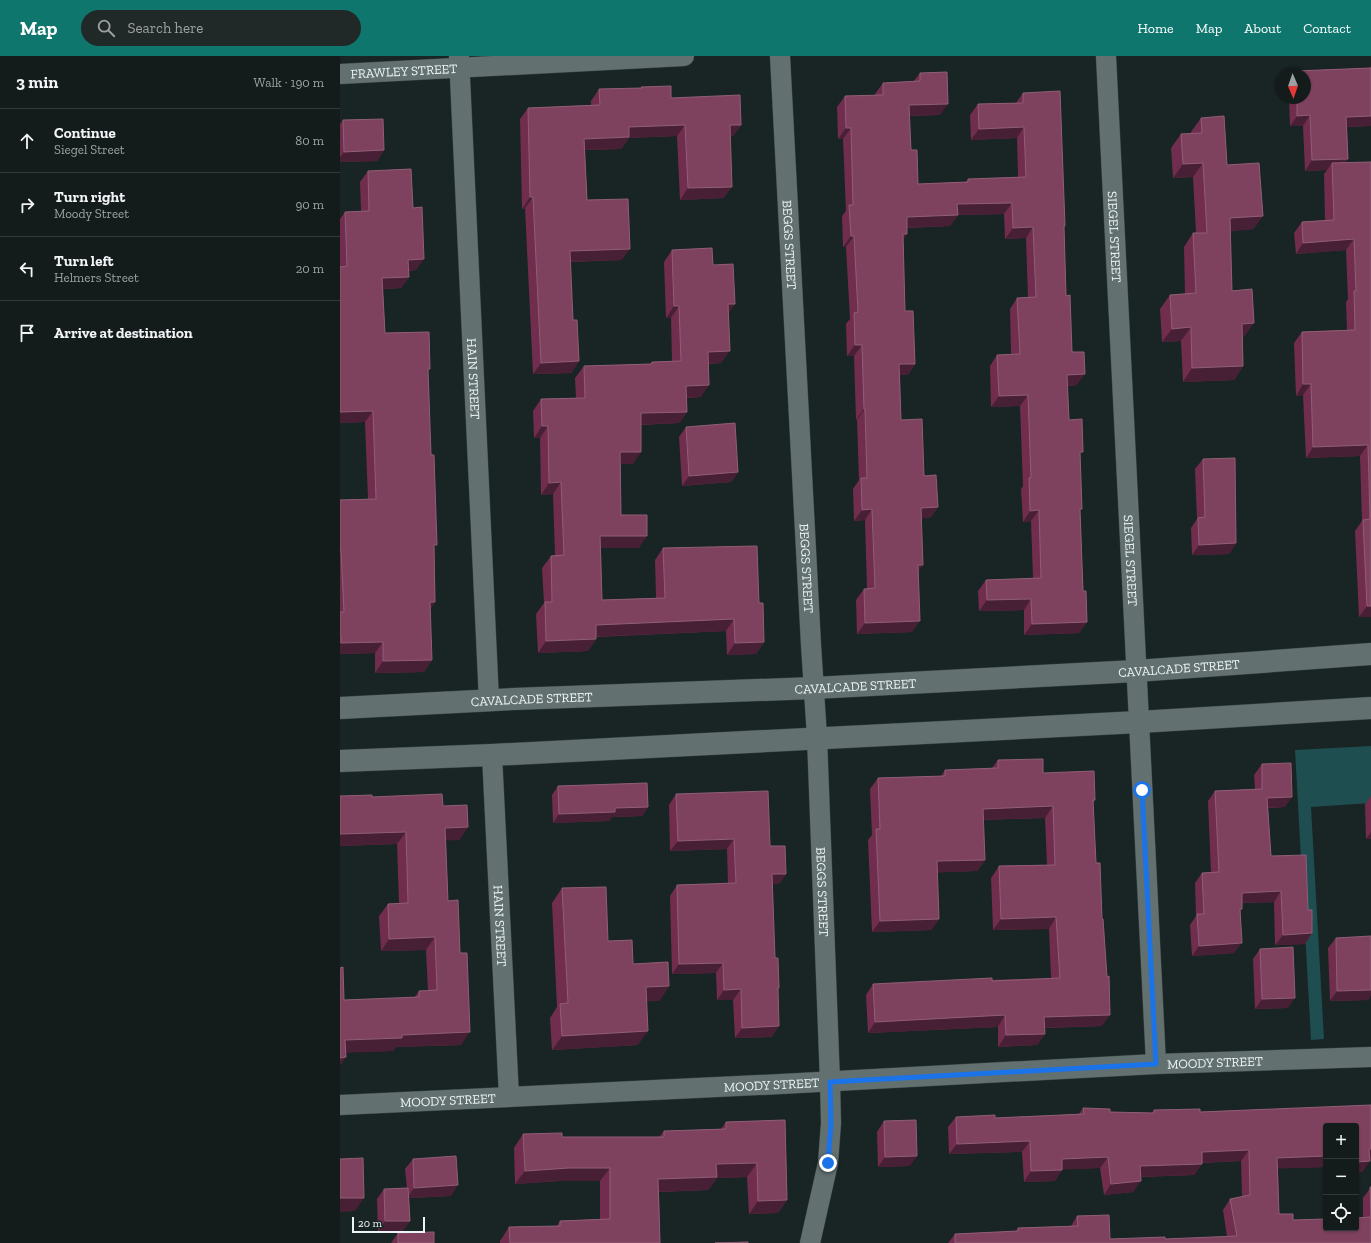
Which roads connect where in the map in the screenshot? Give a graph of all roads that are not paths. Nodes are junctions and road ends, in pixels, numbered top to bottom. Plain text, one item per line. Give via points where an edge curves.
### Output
1 (684, 56) edge
2 (780, 56) edge
3 (1106, 56) edge
4 (460, 62) edge
5 (340, 74) edge
6 (1371, 654) edge
7 (1136, 671) junction
8 (814, 688) junction
9 (489, 701) junction
10 (340, 708) edge
11 (1371, 708) edge
12 (1139, 722) junction
13 (817, 737) junction
14 (492, 755) junction
15 (340, 761) edge
16 (1371, 1057) edge
17 (1156, 1064) junction
18 (830, 1082) junction
19 (509, 1097) junction
20 (340, 1105) edge
21 (810, 1243) edge

1 - 4 street, FRAWLEY STREET
2 - 8 street, BEGGS STREET
3 - 7 street, SIEGEL STREET
4 - 5 street, FRAWLEY STREET
4 - 9 street, HAIN STREET
6 - 7 main road, CAVALCADE STREET
7 - 8 main road, CAVALCADE STREET
7 - 12 street, SIEGEL STREET
8 - 9 main road, CAVALCADE STREET
8 - 13 street, BEGGS STREET
9 - 10 main road, CAVALCADE STREET
11 - 12 main road
12 - 13 main road
12 - 17 street, SIEGEL STREET
13 - 14 main road
13 - 18 street, BEGGS STREET
14 - 15 main road
14 - 19 street, HAIN STREET
16 - 17 street, MOODY STREET
17 - 18 street, MOODY STREET
18 - 19 street, MOODY STREET
18 - 21 street, BEGGS STREET via 831,1123 828,1163
19 - 20 street, MOODY STREET

